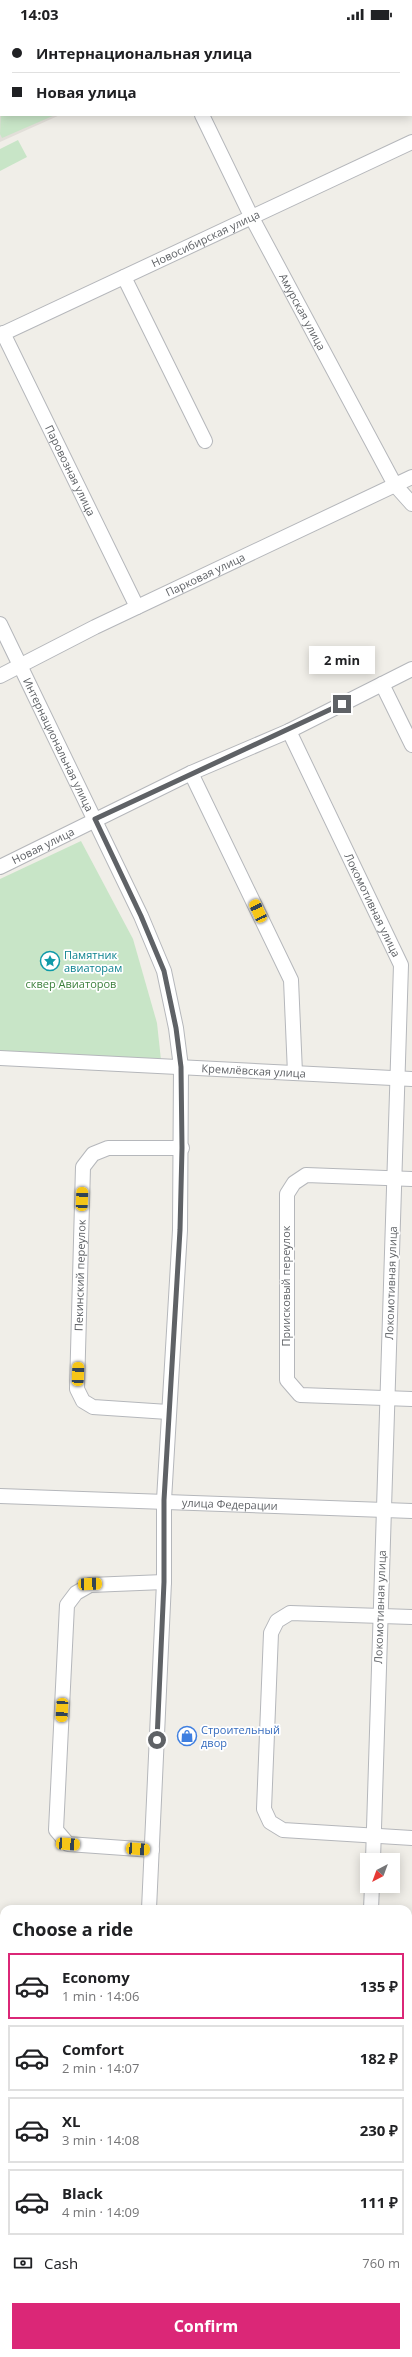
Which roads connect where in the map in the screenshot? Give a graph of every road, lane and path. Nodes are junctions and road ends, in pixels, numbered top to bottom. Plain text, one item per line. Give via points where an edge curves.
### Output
1 (202, 116) edge
2 (412, 142) edge
3 (251, 216) junction
4 (124, 277) junction
5 (2, 334) edge
6 (206, 441) dead end
7 (412, 477) edge
8 (395, 485) junction
9 (412, 504) edge
10 (137, 607) junction
11 (0, 624) edge
12 (22, 666) junction
13 (412, 669) edge
14 (0, 676) edge
15 (382, 684) junction
16 (289, 731) junction
17 (412, 745) edge
18 (191, 773) junction
19 (95, 819) junction
20 (0, 867) edge
21 (0, 1058) edge
22 (181, 1067) junction
23 (295, 1073) junction
24 (397, 1078) junction
25 (412, 1079) edge
26 (182, 1148) junction
27 (394, 1178) junction
28 (412, 1179) edge
29 (387, 1398) junction
30 (412, 1399) edge
31 (168, 1412) junction
32 (0, 1496) edge
33 (164, 1500) junction
34 (384, 1510) junction
35 (412, 1511) edge
36 (164, 1582) junction
37 (379, 1615) junction
38 (412, 1618) edge
39 (373, 1837) junction
40 (412, 1838) edge
41 (152, 1850) junction
42 (373, 1853) edge
43 (372, 1893) edge
44 (149, 1905) edge
45 (371, 1905) edge

1 - 3 street, Амурская улица
2 - 3 street, Новосибирская улица
3 - 4 street, Новосибирская улица
3 - 8 street, Амурская улица
4 - 5 street, Новосибирская улица
4 - 6 street
5 - 10 street, Паровозная улица
7 - 8 street, Парковая улица
8 - 9 street, Амурская улица
8 - 10 street, Парковая улица
10 - 12 street, Парковая улица
11 - 12 street, Интернациональная улица
12 - 14 street, Парковая улица
12 - 19 street, Интернациональная улица
13 - 15 street, Новая улица
15 - 16 street, Новая улица
15 - 17 street
16 - 18 street, Новая улица
16 - 24 street, Локомотивная улица via 401,965
18 - 19 street, Новая улица
18 - 23 street via 291,980
19 - 20 street, Новая улица
19 - 22 street, Интернациональная улица via 164,971
21 - 22 street, Кремлёвская улица
22 - 23 street, Кремлёвская улица
22 - 26 street, Интернациональная улица
23 - 24 street, Кремлёвская улица
24 - 25 street, Кремлёвская улица
24 - 27 street, Локомотивная улица
26 - 31 street, Интернациональная улица via 180,1230
26 - 31 street, Пекинский переулок via 108,1148 93,1154 83,1167 77,1389 83,1401 93,1407
27 - 28 street, Приисковый переулок
27 - 29 street, Локомотивная улица
27 - 29 street, Приисковый переулок via 306,1175 294,1182 287,1194 286,1216 287,1380 300,1394
29 - 30 street, Приисковый переулок
29 - 34 street, Локомотивная улица
31 - 33 street, Интернациональная улица
32 - 33 street, улица Федерации
33 - 34 street, улица Федерации
33 - 36 street, Интернациональная улица
34 - 35 street, улица Федерации
34 - 37 street, Локомотивная улица
36 - 41 street, Интернациональная улица
36 - 41 street via 90,1584 76,1593 67,1605 56,1830 68,1844
37 - 38 street
37 - 39 street, Локомотивная улица
37 - 39 street via 290,1613 277,1621 271,1633 264,1809 270,1822 283,1830
39 - 40 street
39 - 42 street, Локомотивная улица
41 - 44 street, Интернациональная улица
43 - 45 street

